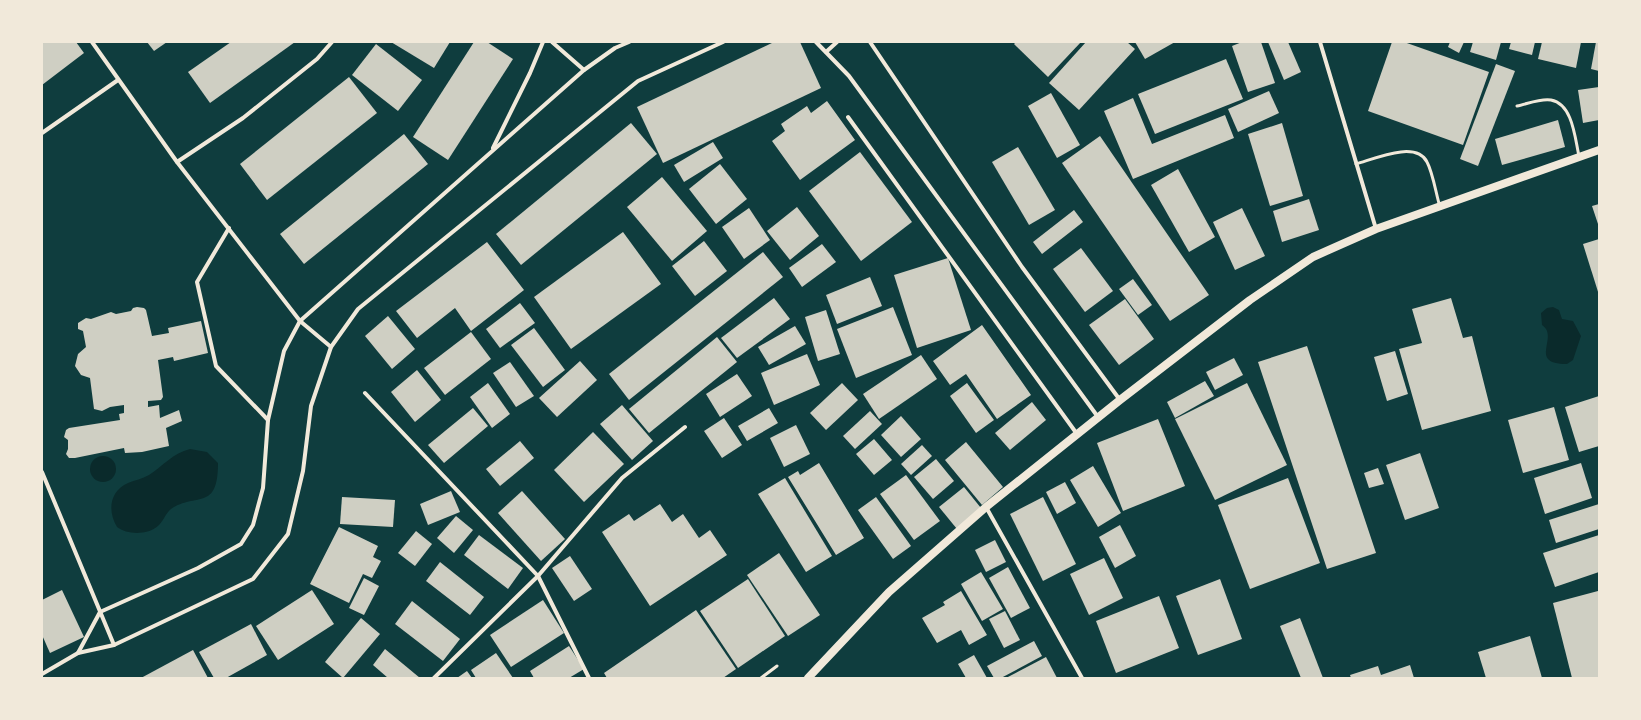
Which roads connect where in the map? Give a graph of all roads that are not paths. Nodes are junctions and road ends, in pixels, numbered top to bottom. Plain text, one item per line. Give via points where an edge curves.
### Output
1 (92, 42) edge
2 (332, 42) edge
3 (543, 42) edge
4 (552, 42) edge
5 (629, 42) edge
6 (723, 42) edge
7 (816, 42) edge
8 (836, 42) edge
9 (870, 42) edge
10 (1320, 42) edge
11 (826, 52) junction
12 (584, 70) junction
13 (118, 80) junction
14 (1517, 106) dead end
15 (848, 117) dead end
16 (42, 133) edge
17 (492, 150) junction
18 (1599, 150) edge
19 (1579, 156) junction
20 (177, 162) junction
21 (1356, 164) junction
22 (1440, 207) junction
23 (229, 228) junction
24 (1376, 229) junction
25 (300, 321) junction
26 (331, 347) junction
27 (365, 393) dead end
28 (1120, 400) junction
29 (1098, 417) junction
30 (268, 420) junction
31 (684, 427) dead end
32 (1077, 434) junction
33 (42, 474) edge
34 (986, 507) junction
35 (538, 576) junction
36 (100, 612) junction
37 (114, 645) junction
38 (78, 653) junction
39 (776, 666) dead end
40 (42, 674) edge
41 (434, 678) edge
42 (589, 678) edge
43 (761, 678) edge
44 (808, 678) edge
45 (1082, 678) edge

1 - 13 street
2 - 20 street via 317,59 243,118
3 - 17 street
4 - 12 street
5 - 12 street via 615,48
6 - 26 street via 638,81 358,309
7 - 11 street
8 - 11 street
9 - 28 street via 1022,267
10 - 21 street
11 - 29 street via 849,76
12 - 17 street
13 - 16 street
13 - 20 street
14 - 19 lane via 1550,100 1560,102 1567,110
15 - 32 street
17 - 25 street
18 - 19 main road
19 - 22 main road
20 - 23 street
21 - 22 lane via 1410,150 1420,153 1427,161
21 - 24 street
22 - 24 main road
23 - 25 street
23 - 30 street via 197,282 216,366
24 - 28 main road via 1313,257 1250,300
25 - 26 street
25 - 30 street via 284,351
26 - 37 street via 311,406 303,471 288,534 253,579
27 - 35 street
28 - 29 main road
29 - 32 main road
30 - 36 street via 263,488 253,525 241,544 198,568
31 - 35 street via 622,478
32 - 34 main road
33 - 36 street
34 - 44 main road via 889,592
34 - 45 street
35 - 41 street
35 - 42 street
36 - 37 street
36 - 38 street
37 - 38 street
38 - 40 street
39 - 43 lane

